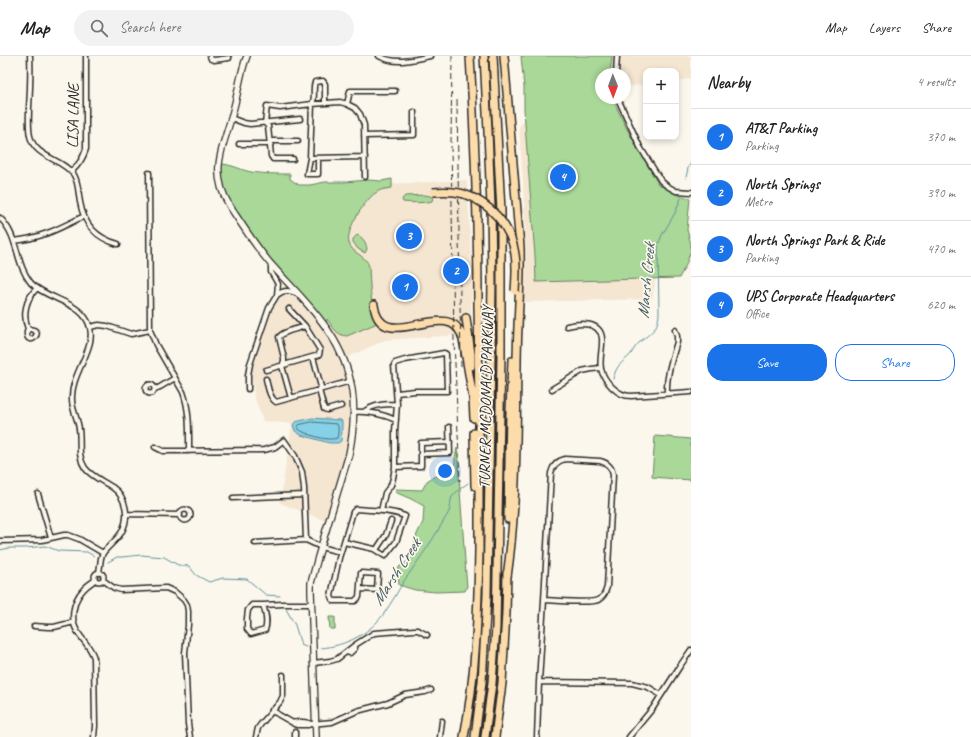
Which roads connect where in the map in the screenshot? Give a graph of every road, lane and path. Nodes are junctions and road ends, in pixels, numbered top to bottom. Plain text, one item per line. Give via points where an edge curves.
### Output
1 (30, 56) edge
2 (86, 56) edge
3 (210, 56) edge
4 (247, 56) edge
5 (379, 56) edge
6 (430, 56) edge
7 (470, 56) edge
8 (484, 56) edge
9 (493, 56) edge
10 (504, 56) edge
11 (617, 56) edge
12 (229, 58) dead end
13 (616, 68) edge
14 (395, 91) dead end
15 (325, 103) junction
16 (312, 104) junction
17 (347, 104) junction
18 (619, 104) edge
19 (414, 112) dead end
20 (231, 118) junction
21 (300, 119) dead end
22 (265, 123) junction
23 (364, 136) junction
24 (298, 140) dead end
25 (270, 143) junction
26 (239, 144) dead end
27 (365, 157) junction
28 (310, 158) junction
29 (318, 158) junction
30 (293, 159) dead end
31 (71, 172) junction
32 (149, 173) dead end
33 (365, 177) dead end
34 (433, 192) dead end
35 (691, 192) edge
36 (84, 216) junction
37 (0, 218) edge
38 (14, 241) junction
39 (118, 244) dead end
40 (270, 263) junction
41 (37, 288) junction
42 (298, 294) junction
43 (277, 295) junction
44 (374, 305) dead end
45 (289, 309) dead end
46 (466, 318) dead end
47 (305, 326) junction
48 (567, 326) dead end
49 (90, 327) junction
50 (28, 329) dead end
51 (150, 330) junction
52 (675, 330) dead end
53 (312, 357) junction
54 (282, 366) junction
55 (601, 368) junction
56 (266, 370) dead end
57 (176, 378) junction
58 (266, 379) dead end
59 (351, 381) junction
60 (155, 389) dead end
61 (248, 389) dead end
62 (552, 389) dead end
63 (319, 390) junction
64 (691, 392) edge
65 (397, 393) junction
66 (668, 393) junction
67 (291, 398) junction
68 (473, 398) junction
69 (397, 404) junction
70 (383, 405) junction
71 (341, 406) dead end
72 (374, 406) junction
73 (366, 411) junction
74 (354, 412) junction
75 (375, 412) junction
76 (383, 414) junction
77 (396, 420) junction
78 (449, 427) dead end
79 (450, 442) junction
80 (155, 447) dead end
81 (189, 451) junction
82 (421, 454) junction
83 (395, 467) junction
84 (38, 494) dead end
85 (304, 495) junction
86 (234, 498) dead end
87 (381, 511) junction
88 (126, 514) junction
89 (180, 515) dead end
90 (391, 521) dead end
91 (51, 538) junction
92 (306, 540) junction
93 (0, 541) edge
94 (344, 542) junction
95 (255, 543) dead end
96 (321, 547) junction
97 (376, 550) junction
98 (478, 551) junction
99 (340, 552) junction
100 (103, 554) junction
101 (100, 573) junction
102 (507, 578) junction
103 (95, 580) junction
104 (102, 580) junction
105 (360, 589) junction
106 (544, 600) junction
107 (311, 604) junction
108 (263, 605) junction
109 (74, 622) junction
110 (34, 626) dead end
111 (427, 635) dead end
112 (691, 650) edge
113 (314, 663) junction
114 (283, 674) dead end
115 (539, 682) junction
116 (431, 690) dead end
117 (661, 695) junction
118 (272, 710) junction
119 (442, 721) dead end
120 (294, 722) junction
121 (313, 723) junction
122 (295, 732) dead end
123 (94, 737) edge
124 (190, 737) edge
125 (256, 737) edge
126 (295, 737) edge
127 (316, 737) edge
128 (440, 737) edge
129 (464, 737) edge
130 (475, 737) edge
131 (485, 737) edge
132 (495, 737) edge
133 (537, 737) edge
134 (629, 737) edge

1 - 31 street via 31,140 40,152 64,165
2 - 31 street, LISA LANE via 86,149 81,162
3 - 12 street via 214,60
4 - 20 street via 241,71
5 - 6 street via 392,61
7 - 98 highway via 474,112 478,307
8 - 130 highway, TURNER MCDONALD PARKWAY via 491,213 491,356 486,606 482,682
9 - 131 highway, TURNER MCDONALD PARKWAY via 501,211 501,356 496,627
10 - 102 highway via 520,247 515,458
11 - 13 street
14 - 17 street via 350,91
15 - 16 street
15 - 16 street via 323,81 315,82
15 - 17 street
16 - 22 street via 280,108 267,106
16 - 28 street
17 - 23 street via 360,114
18 - 35 street via 640,147 661,181 676,191
19 - 23 street via 414,135
20 - 22 street via 250,124
20 - 40 street via 219,159 220,186 228,205
21 - 22 street
22 - 25 street via 268,126
23 - 27 street
24 - 25 street
25 - 26 street
25 - 30 street via 273,159
27 - 29 street
27 - 33 street
28 - 29 street
28 - 29 street via 308,174 318,174
31 - 36 street via 76,178
32 - 51 street
34 - 102 highway, bridge via 463,194 477,200 494,212 512,240 516,261
36 - 38 street via 46,234
36 - 39 street via 97,234
37 - 38 street
38 - 41 street via 24,270
40 - 42 street
40 - 43 street via 271,272 278,284
41 - 49 street via 78,310
41 - 50 street via 26,306
42 - 43 street via 284,291
42 - 59 street via 337,345
43 - 61 street via 250,364
44 - 68 highway via 381,322 390,326 444,321 457,327 463,339
45 - 47 street
46 - 68 highway
47 - 53 street via 320,350 319,355
47 - 54 street via 282,333 279,337 284,358
48 - 55 street via 591,324 599,330 602,339
49 - 51 street via 107,326 131,334
49 - 88 street via 90,344 72,393 73,408 80,431 80,456 89,473 119,494
51 - 57 street
52 - 66 street via 677,342 667,378
53 - 54 street
53 - 63 street
54 - 56 street
54 - 67 street
55 - 62 street via 582,371
55 - 66 street via 607,381 623,395
57 - 60 street
57 - 81 street via 188,405
58 - 67 street via 270,396 276,402
59 - 63 street
59 - 74 street
63 - 67 street
63 - 71 street via 324,409
64 - 66 street
65 - 65 street via 394,363 446,354 447,391
65 - 69 street
68 - 98 highway
69 - 70 street
69 - 77 street
70 - 72 street
70 - 76 street
72 - 73 street
72 - 75 street
73 - 74 street
73 - 75 street
74 - 96 street via 349,454
75 - 76 street
76 - 77 street
77 - 83 street
78 - 79 street
79 - 82 street via 450,453
79 - 82 street via 421,443
80 - 81 street via 163,451
81 - 85 street via 264,450 275,447 284,440 302,472
82 - 83 street via 421,466
83 - 87 street
84 - 91 street
85 - 86 street
85 - 92 street
87 - 94 street via 354,510
87 - 97 street via 405,516 396,542 385,556
88 - 89 street
88 - 100 street via 122,532
90 - 97 street
91 - 93 street
91 - 100 street via 73,536
92 - 95 street
92 - 96 street
94 - 97 street
94 - 99 street
96 - 99 street
96 - 107 street via 312,583
98 - 129 highway via 475,647 470,705
99 - 105 street via 332,600 355,601 359,597
100 - 101 street
101 - 103 street via 95,575
101 - 104 street via 104,576
102 - 132 highway via 502,683
103 - 104 street
103 - 109 street via 82,590 77,599
104 - 124 street via 121,590 166,588 184,600 188,612 185,653
105 - 105 street via 361,573 378,574 377,590
106 - 106 street via 593,602 605,593 613,475 610,467 604,462 565,459 557,462 552,468
106 - 115 street
107 - 108 street
107 - 113 street
108 - 108 street via 252,605 248,610 247,629 251,634 265,630 267,625
109 - 110 street via 54,627
109 - 123 street via 94,658
111 - 113 street via 418,630 374,633 337,659
112 - 117 street
113 - 121 street
114 - 118 street via 283,696
115 - 117 street via 632,682
115 - 133 street
116 - 121 street via 357,711 332,722
117 - 134 street
118 - 120 street
118 - 125 street via 258,728
119 - 128 street
120 - 121 street
120 - 121 street via 298,726
121 - 127 street
122 - 126 street

